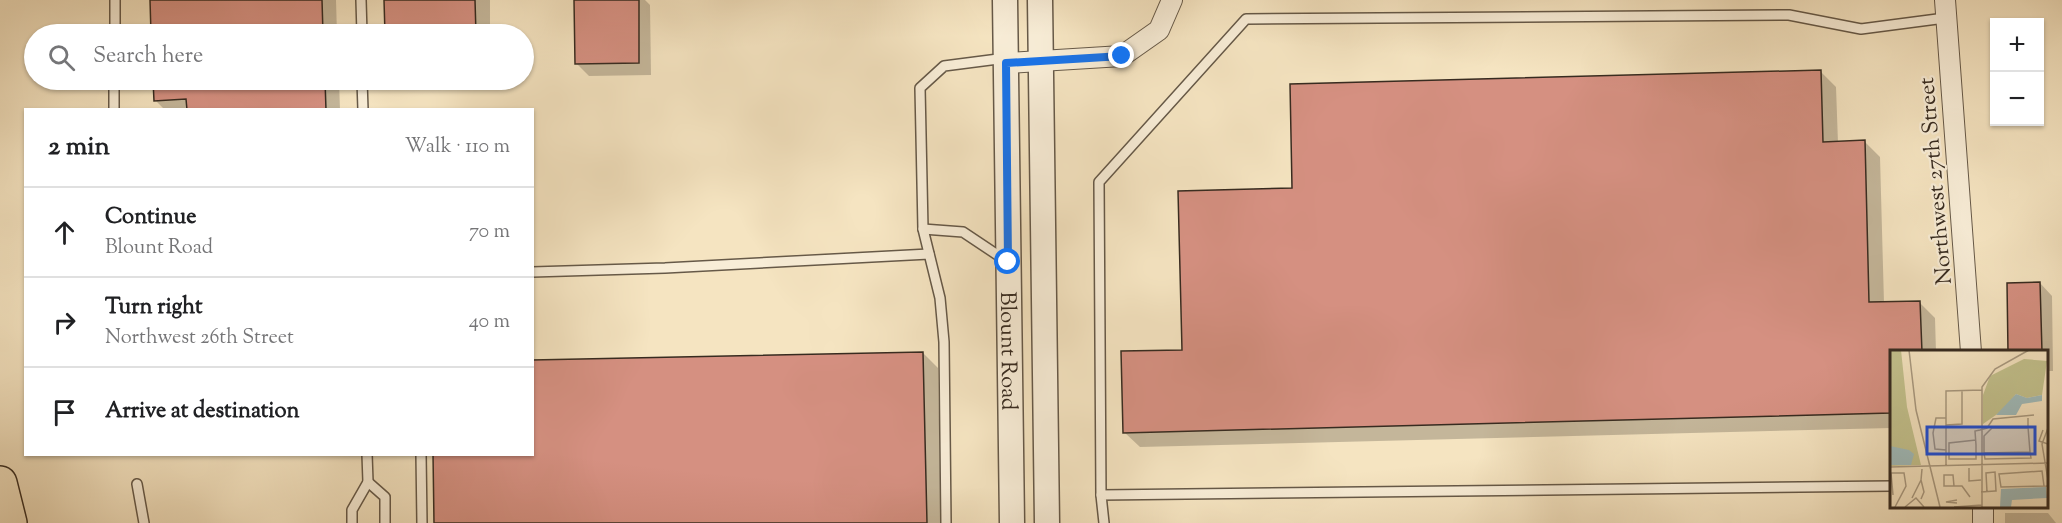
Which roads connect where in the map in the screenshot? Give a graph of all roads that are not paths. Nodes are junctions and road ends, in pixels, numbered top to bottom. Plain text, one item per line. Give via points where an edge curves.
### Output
1 (115, 0) edge
2 (361, 0) edge
3 (1005, 0) edge
4 (1040, 0) edge
5 (1172, 0) edge
6 (1944, 6) edge
7 (115, 24) edge
8 (362, 24) edge
9 (1006, 61) junction
10 (1041, 61) junction
11 (114, 90) edge
12 (362, 90) edge
13 (114, 108) edge
14 (363, 108) edge
15 (923, 229) junction
16 (929, 254) junction
17 (1008, 262) junction
18 (534, 272) edge
19 (1971, 350) edge
20 (367, 456) edge
21 (421, 456) edge
22 (368, 482) junction
23 (0, 483) edge
24 (137, 484) dead end
25 (1890, 486) edge
26 (1101, 495) junction
27 (10, 523) edge
28 (144, 523) edge
29 (352, 523) edge
30 (385, 523) edge
31 (422, 523) edge
32 (946, 523) edge
33 (1012, 523) edge
34 (1047, 523) edge
35 (1104, 523) edge

1 - 7 lane
2 - 8 lane
3 - 9 street, Blount Road
4 - 10 street, Blount Road
5 - 10 street via 1159,30 1122,56
6 - 19 street, Northwest 27th Street
6 - 26 lane via 1861,28 1789,15 1246,19 1099,182
9 - 10 street
9 - 15 lane via 944,66 920,88
9 - 17 street, Blount Road
10 - 34 street, Blount Road
11 - 13 lane
12 - 14 lane
15 - 16 lane
15 - 17 lane via 963,232
16 - 18 lane
16 - 32 lane via 944,342
17 - 33 street, Blount Road
20 - 22 lane
21 - 31 lane
22 - 29 lane via 352,510
22 - 30 lane via 385,497
23 - 27 highway
24 - 28 lane
25 - 26 lane
26 - 35 lane

